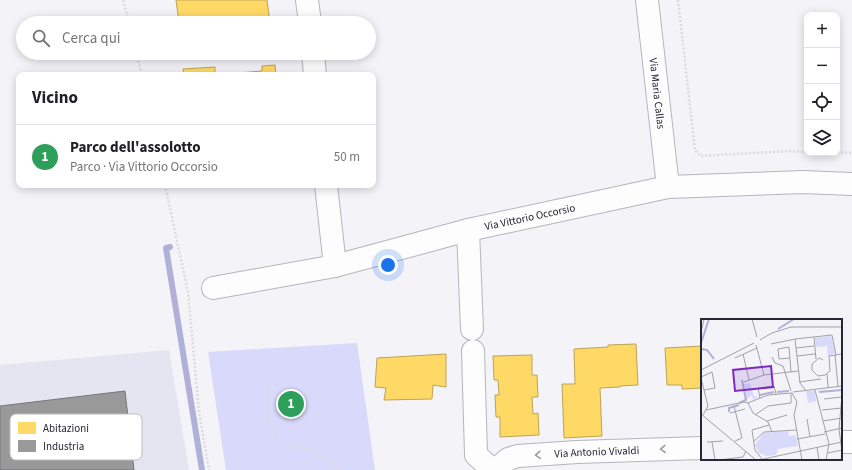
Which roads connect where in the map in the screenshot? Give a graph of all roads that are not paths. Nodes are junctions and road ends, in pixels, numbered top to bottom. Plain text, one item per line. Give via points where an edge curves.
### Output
1 (307, 0) edge
2 (647, 0) edge
3 (309, 16) edge
4 (314, 60) edge
5 (315, 72) edge
6 (852, 184) edge
7 (668, 187) junction
8 (326, 188) edge
9 (468, 230) junction
10 (335, 266) junction
11 (213, 288) dead end
12 (472, 329) dead end
13 (473, 351) dead end
14 (701, 448) edge
15 (493, 470) edge
16 (497, 470) edge

1 - 3 street
2 - 7 street, Via Maria Callas
4 - 5 street
6 - 7 street, Via Vittorio Occorsio via 803,182
7 - 9 street, Via Vittorio Occorsio
8 - 10 street
9 - 10 street, Via Vittorio Occorsio
9 - 12 street
10 - 11 street, Via Vittorio Occorsio
13 - 15 street via 476,455
14 -> 16 street, Via Antonio Vivaldi via 518,456 508,459

